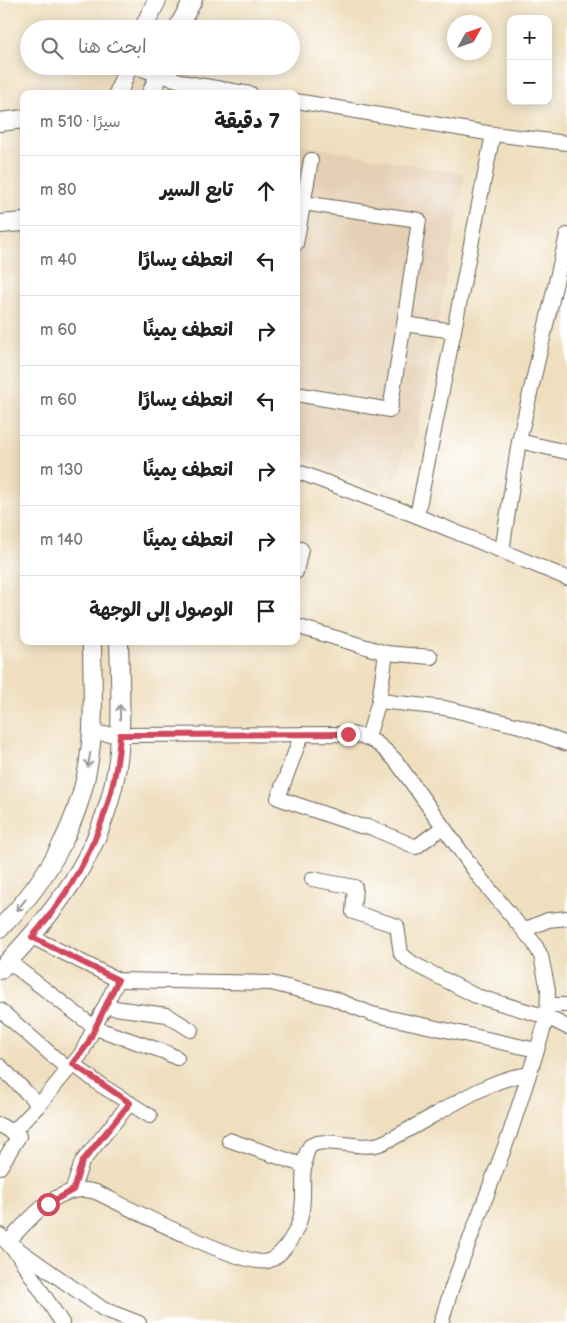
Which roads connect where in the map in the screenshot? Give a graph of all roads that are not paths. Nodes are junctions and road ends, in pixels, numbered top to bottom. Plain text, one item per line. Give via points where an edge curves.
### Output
1 (157, 0) edge
2 (193, 0) edge
3 (147, 20) edge
4 (182, 20) edge
5 (125, 75) edge
6 (158, 75) edge
7 (169, 75) edge
8 (119, 90) edge
9 (153, 90) edge
10 (228, 90) edge
11 (300, 103) edge
12 (20, 120) edge
13 (0, 122) edge
14 (493, 134) junction
15 (567, 143) edge
16 (311, 160) dead end
17 (303, 203) junction
18 (300, 221) edge
19 (20, 222) edge
20 (0, 224) edge
21 (567, 235) edge
22 (404, 324) junction
23 (454, 332) junction
24 (300, 395) edge
25 (519, 441) junction
26 (567, 452) edge
27 (300, 472) edge
28 (417, 516) junction
29 (502, 551) junction
30 (567, 578) edge
31 (300, 627) edge
32 (92, 645) edge
33 (119, 645) edge
34 (386, 653) junction
35 (431, 658) dead end
36 (379, 701) junction
37 (92, 733) junction
38 (302, 734) junction
39 (120, 735) junction
40 (368, 737) junction
41 (567, 744) edge
42 (443, 827) junction
43 (312, 880) dead end
44 (567, 918) edge
45 (0, 928) edge
46 (524, 930) junction
47 (32, 937) junction
48 (4, 966) edge
49 (118, 980) junction
50 (567, 1005) edge
51 (107, 1007) junction
52 (0, 1010) edge
53 (548, 1011) junction
54 (567, 1027) edge
55 (95, 1028) junction
56 (191, 1030) dead end
57 (537, 1050) junction
58 (177, 1058) dead end
59 (0, 1066) edge
60 (71, 1067) junction
61 (528, 1075) junction
62 (130, 1103) junction
63 (39, 1105) junction
64 (150, 1116) dead end
65 (6, 1129) edge
66 (229, 1140) dead end
67 (305, 1166) junction
68 (0, 1167) edge
69 (73, 1190) junction
70 (4, 1238) edge
71 (62, 1323) edge
72 (139, 1323) edge
73 (441, 1323) edge

1 - 3 main road
2 - 4 main road
5 - 8 main road
6 - 9 main road
7 - 10 street via 187,83
11 - 14 street
12 - 13 main road
14 - 15 street
14 - 23 street
16 - 17 street
17 - 18 street
17 - 22 street via 419,220
19 - 20 main road
21 - 25 street
22 - 23 street
22 - 24 street via 390,410
23 - 28 street
25 - 26 street
25 - 29 street
27 - 28 street
28 - 29 street
29 - 30 street
31 - 34 street
32 - 37 main road
39 -> 33 main road
34 - 35 street
34 - 36 street
36 - 40 street
36 - 41 street via 445,708 520,726
37 - 39 street
37 -> 45 main road via 81,795 61,846 31,893
38 - 39 street
38 - 40 street
38 - 42 street via 278,798 370,827 416,847
39 - 47 main road via 111,793 96,839 67,891
40 - 42 street via 396,761
42 - 46 street
43 - 53 street via 355,888 353,912 397,926 401,954 412,962 476,996
44 - 46 street via 548,920
46 - 53 street via 541,956 548,990
47 - 48 main road
47 - 49 street
48 - 55 street
49 - 51 street
49 - 57 street via 271,983 332,998 372,1014
50 - 53 street
51 - 55 street
51 - 56 street via 167,1015
52 - 60 street
53 - 54 street
53 - 57 street
55 - 58 street
55 - 60 street
57 - 61 street
59 - 63 street
60 - 62 street
60 - 63 street
61 - 67 street via 503,1079 372,1146 314,1143 307,1150
61 - 73 street
62 - 64 street
62 - 69 street via 82,1162
63 - 65 street
65 - 68 street via 19,1136
66 - 67 street
67 - 69 street via 304,1204 298,1226 284,1249 268,1261 258,1262 199,1241 96,1192
69 - 70 street via 38,1211
70 - 71 street
70 - 72 street via 103,1308

